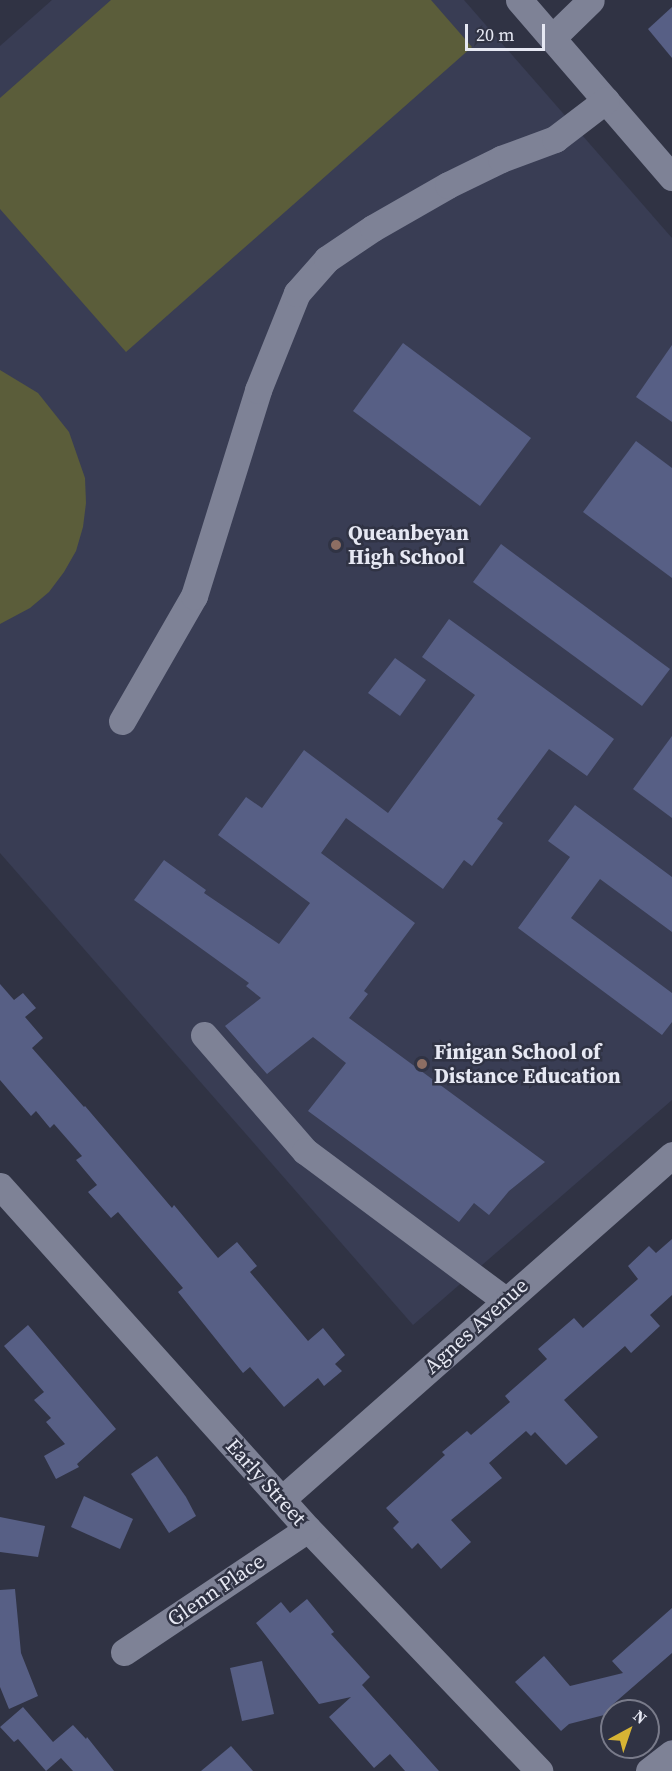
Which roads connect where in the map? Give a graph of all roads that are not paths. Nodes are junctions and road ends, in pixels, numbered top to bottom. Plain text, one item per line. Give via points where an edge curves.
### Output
1 (519, 0) edge
2 (591, 0) edge
3 (552, 38) junction
4 (606, 100) junction
5 (672, 177) edge
6 (122, 721) dead end
7 (204, 1035) dead end
8 (672, 1155) edge
9 (0, 1186) edge
10 (505, 1300) junction
11 (282, 1499) junction
12 (308, 1529) junction
13 (124, 1652) dead end
14 (672, 1753) edge
15 (539, 1771) edge
16 (649, 1771) edge

1 - 3 street
2 - 3 street
3 - 4 street
4 - 5 street
4 - 6 street via 555,139 501,159 373,228 327,259 297,293 258,390 194,596
7 - 10 street via 305,1151
8 - 10 street, Agnes Avenue
9 - 11 street, Early Street
10 - 11 street, Agnes Avenue
11 - 12 street, Early Street
12 - 13 street, Glenn Place
12 - 15 street, Early Street
14 - 16 street

